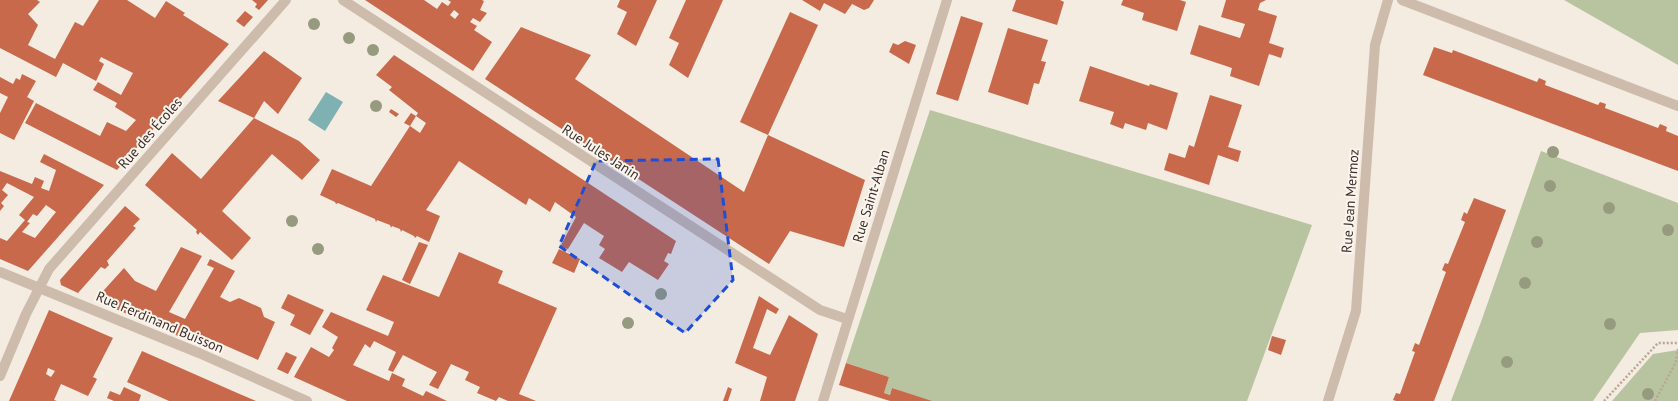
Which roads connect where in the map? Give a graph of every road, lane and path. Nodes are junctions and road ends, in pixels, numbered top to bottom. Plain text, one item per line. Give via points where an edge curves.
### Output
1 (286, 0) edge
2 (343, 0) edge
3 (947, 0) edge
4 (1388, 0) edge
5 (1402, 0) edge
6 (1678, 106) edge
7 (0, 272) edge
8 (38, 288) junction
9 (847, 319) junction
10 (1678, 343) edge
11 (1678, 349) edge
12 (0, 376) edge
13 (307, 401) edge
14 (823, 401) edge
15 (1328, 401) edge
16 (1604, 401) edge
17 (1654, 401) edge

1 - 8 street, Rue des Écoles via 49,269
2 - 9 street, Rue Jules Janin via 820,310
3 - 9 street, Rue Saint-Alban
4 - 15 street, Rue Jean Mermoz via 1375,45 1356,311
5 - 6 street
7 - 8 street, Rue Ferdinand Buisson
8 - 12 street, Rue des Écoles
8 - 13 street, Rue Ferdinand Buisson via 192,350
9 - 14 street, Rue Saint-Alban
10 - 16 path via 1658,343
11 - 17 path via 1676,362

